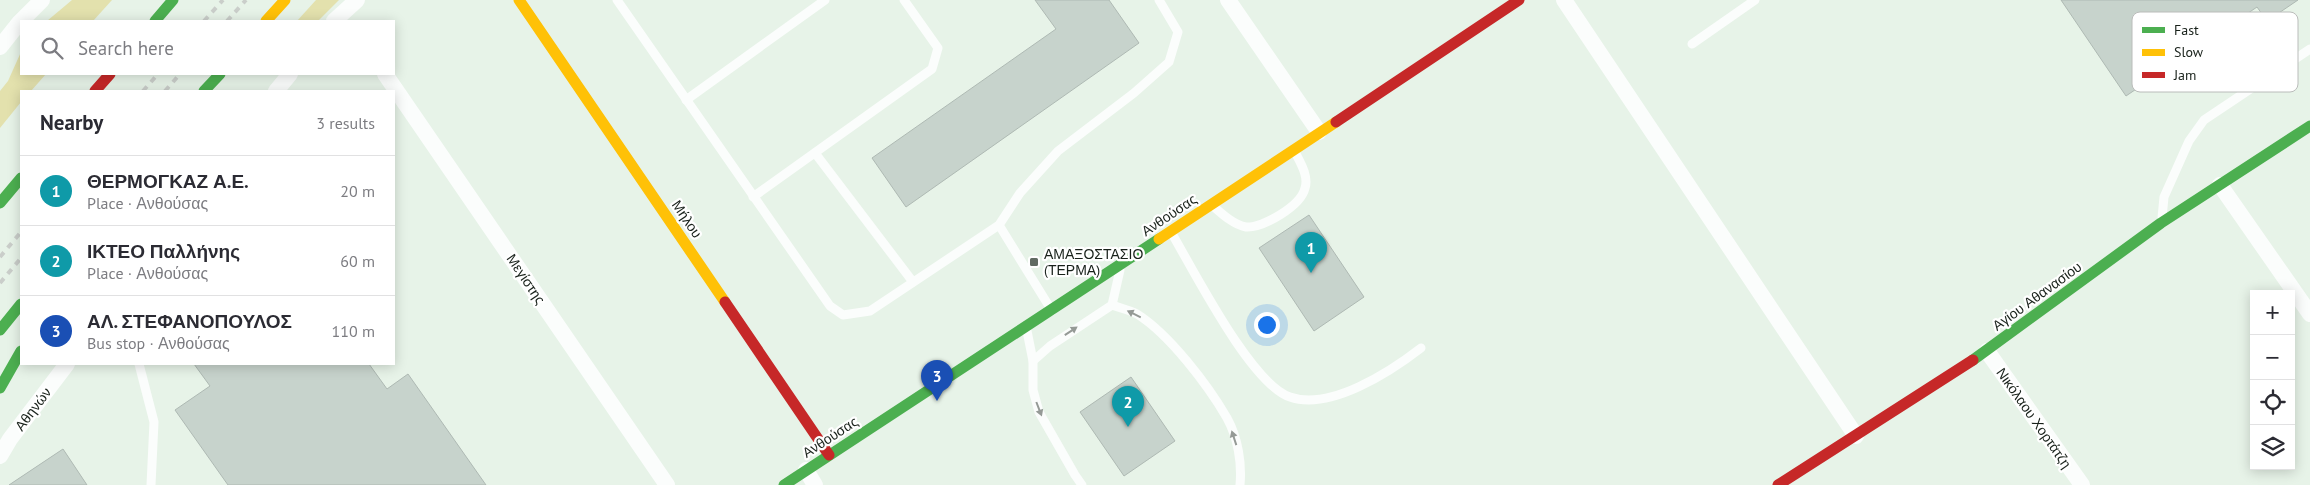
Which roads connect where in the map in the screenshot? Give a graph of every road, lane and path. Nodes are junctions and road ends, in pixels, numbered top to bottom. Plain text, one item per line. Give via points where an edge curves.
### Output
1 (42, 0) edge
2 (173, 0) edge
3 (285, 0) edge
4 (294, 0) edge
5 (356, 0) edge
6 (519, 0) edge
7 (617, 0) edge
8 (824, 0) edge
9 (904, 0) edge
10 (1159, 0) edge
11 (1228, 0) edge
12 (1519, 0) edge
13 (1564, 0) edge
14 (1754, 0) edge
15 (342, 18) edge
16 (21, 20) edge
17 (156, 20) edge
18 (267, 20) edge
19 (279, 20) edge
20 (20, 21) edge
21 (1692, 44) dead end
22 (0, 48) edge
23 (2310, 49) edge
24 (2298, 57) edge
25 (109, 75) edge
26 (219, 75) edge
27 (289, 75) edge
28 (385, 75) edge
29 (96, 90) edge
30 (205, 90) edge
31 (277, 90) edge
32 (2246, 92) edge
33 (686, 100) junction
34 (2310, 126) edge
35 (1318, 132) junction
36 (1293, 149) junction
37 (814, 153) junction
38 (20, 179) edge
39 (2220, 185) junction
40 (754, 196) junction
41 (0, 202) edge
42 (1211, 204) junction
43 (2161, 223) junction
44 (999, 225) junction
45 (1171, 232) junction
46 (1122, 264) junction
47 (913, 282) junction
48 (20, 305) edge
49 (1112, 305) junction
50 (1052, 311) junction
51 (2310, 314) edge
52 (1026, 328) junction
53 (0, 330) edge
54 (1421, 348) dead end
55 (1987, 351) junction
56 (20, 353) edge
57 (1033, 361) junction
58 (66, 365) edge
59 (139, 365) edge
60 (0, 388) edge
61 (1856, 436) junction
62 (829, 455) junction
63 (0, 456) edge
64 (806, 470) junction
65 (151, 485) edge
66 (667, 485) edge
67 (784, 485) edge
68 (815, 485) edge
69 (1082, 485) edge
70 (1240, 485) edge
71 (1778, 485) edge
72 (2082, 485) edge

1 - 16 street
2 - 17 main road
3 - 18 main road
4 - 19 main road
5 - 15 street
6 - 62 main road, Μήλου
7 - 33 lane
8 - 33 lane
9 - 37 lane via 938,48 932,69
10 - 44 lane via 1178,32 1170,62 1058,151 1020,193
11 - 35 street
12 - 35 main road, Ανθούσας
13 - 61 street
14 - 21 lane
20 - 22 street
23 - 24 lane
25 - 29 main road
26 - 30 main road
27 - 31 street
28 - 66 street, Μεγίστης
32 - 43 lane via 2204,120 2189,141 2164,198
33 - 40 lane
34 - 39 main road, Αγίου Αθανασίου
35 - 36 main road, Ανθούσας
36 - 42 main road, Ανθούσας
36 - 42 lane via 1304,172 1306,189 1295,204 1266,224 1246,227 1230,220
37 - 40 lane
37 - 47 lane
38 - 41 main road
39 - 43 main road, Αγίου Αθανασίου
39 - 51 street
40 - 47 lane via 830,306 843,315 870,311
42 - 45 main road, Ανθούσας
43 - 55 main road, Αγίου Αθανασίου
44 - 47 lane
44 - 50 lane
45 - 46 main road, Ανθούσας
45 - 54 lane via 1230,333 1255,368 1271,386 1290,397 1316,401 1366,384
46 - 49 lane
46 - 50 main road, Ανθούσας
48 - 53 main road
57 -> 49 lane
70 -> 49 lane via 1242,464 1228,419 1197,374 1158,329 1135,313
50 - 52 main road, Ανθούσας
52 - 57 lane
52 - 62 main road, Ανθούσας
55 - 61 main road, Αγίου Αθανασίου
55 - 72 street, Νικόλαου Χορτάτζη
56 - 60 main road
57 -> 69 lane via 1033,390 1039,412
58 - 63 street, Αθηνών
59 - 65 lane via 154,422
61 - 71 main road, Αγίου Αθανασίου
62 - 64 main road, Ανθούσας
64 - 67 main road, Ανθούσας
64 - 68 street

